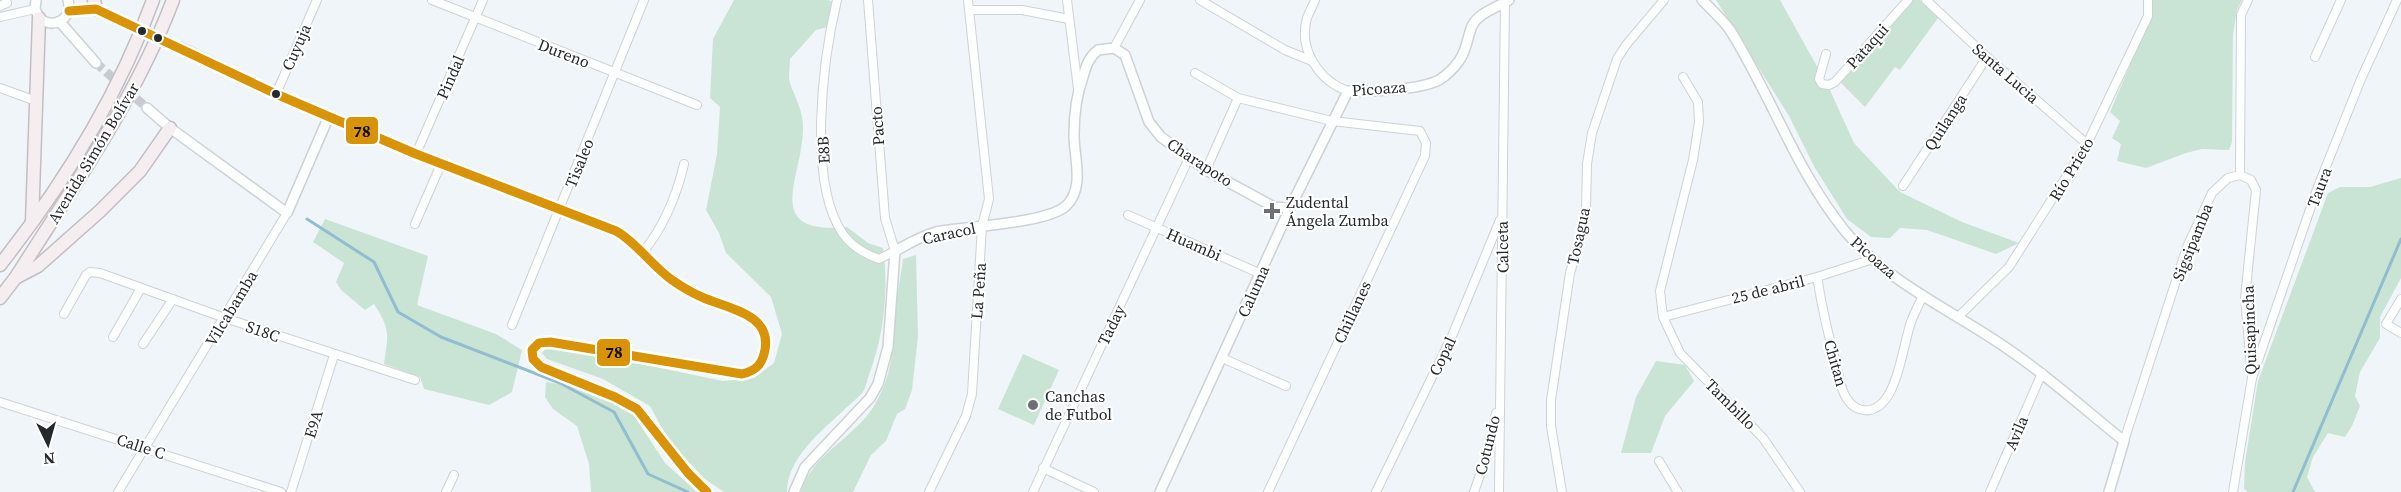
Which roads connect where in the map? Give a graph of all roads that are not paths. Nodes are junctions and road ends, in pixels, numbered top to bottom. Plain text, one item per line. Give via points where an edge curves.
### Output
1 (68, 0) edge
2 (153, 0) edge
3 (173, 0) edge
4 (317, 0) edge
5 (432, 0) edge
6 (483, 0) edge
7 (644, 0) edge
8 (837, 0) edge
9 (867, 0) edge
10 (968, 0) edge
11 (1067, 0) edge
12 (1140, 0) edge
13 (1200, 0) edge
14 (1315, 0) edge
15 (1665, 0) edge
16 (1702, 0) edge
17 (1908, 0) edge
18 (1926, 0) edge
19 (2248, 0) edge
20 (2341, 0) edge
21 (2397, 0) edge
22 (1507, 1) edge
23 (2149, 1) edge
24 (95, 4) edge
25 (37, 9) edge
26 (969, 10) junction
27 (69, 11) junction
28 (110, 16) tunnel mouth
29 (0, 17) edge
30 (475, 19) junction
31 (1069, 19) junction
32 (60, 22) junction
33 (180, 47) tunnel mouth
34 (1114, 48) junction
35 (1826, 54) dead end
36 (1987, 57) junction
37 (2315, 57) dead end
38 (1312, 62) junction
39 (96, 63) tunnel mouth
40 (615, 73) junction
41 (1195, 73) dead end
42 (1683, 77) dead end
43 (0, 88) edge
44 (1078, 89) junction
45 (1348, 91) junction
46 (276, 94) junction
47 (1238, 98) junction
48 (36, 101) junction
49 (697, 105) dead end
50 (147, 108) tunnel mouth
51 (329, 117) junction
52 (1332, 122) junction
53 (170, 128) junction
54 (2087, 144) junction
55 (416, 154) junction
56 (1189, 158) junction
57 (441, 164) junction
58 (684, 164) dead end
59 (1206, 170) junction
60 (2240, 176) junction
61 (1903, 186) dead end
62 (1290, 208) junction
63 (560, 209) junction
64 (287, 213) junction
65 (1128, 215) dead end
66 (1502, 216) junction
67 (32, 222) junction
68 (416, 224) dead end
69 (982, 226) junction
70 (1158, 228) junction
71 (895, 251) junction
72 (5, 252) edge
73 (641, 254) junction
74 (1873, 259) junction
75 (0, 265) edge
76 (1261, 274) junction
77 (1817, 277) junction
78 (16, 278) junction
79 (141, 288) junction
80 (1923, 295) junction
81 (0, 298) edge
82 (173, 299) junction
83 (2401, 299) edge
84 (64, 314) dead end
85 (1958, 316) junction
86 (1663, 317) junction
87 (225, 318) junction
88 (512, 325) dead end
89 (2401, 333) edge
90 (113, 337) dead end
91 (143, 344) dead end
92 (334, 355) junction
93 (1222, 358) junction
94 (2042, 373) junction
95 (2252, 378) junction
96 (415, 380) dead end
97 (1286, 386) dead end
98 (1499, 397) junction
99 (0, 402) edge
100 (2124, 441) junction
101 (145, 447) junction
102 (1659, 461) dead end
103 (1043, 468) junction
104 (454, 475) dead end
105 (118, 492) edge
106 (281, 492) edge
107 (291, 492) edge
108 (446, 492) edge
109 (707, 492) edge
110 (794, 492) edge
111 (929, 492) edge
112 (1033, 492) edge
113 (1094, 492) edge
114 (1160, 492) edge
115 (1268, 492) edge
116 (1376, 492) edge
117 (1474, 492) edge
118 (1499, 492) edge
119 (1562, 492) edge
120 (1678, 492) edge
121 (1800, 492) edge
122 (1990, 492) edge
123 (2109, 492) edge
124 (2233, 492) edge

1 - 27 street
2 - 67 highway, Avenida Simón Bolívar via 108,103
3 - 78 highway, Avenida Simón Bolívar via 155,46 109,132
4 - 46 street, Cuyuja
5 - 30 street, Dureno
6 - 30 street, Pindal
7 - 40 street, Tisaleo
8 - 71 street, E8B via 828,39 821,135 826,187 843,234 861,252 879,259
9 - 71 street, Pacto via 885,218
10 - 26 street, La Peña
11 - 31 street, Caracol
12 - 34 street
13 - 38 street, Picoaza
14 - 38 street via 1305,32
15 - 119 street, Tosagua via 1617,59 1592,133 1586,209 1570,273 1551,400 1551,426
16 - 74 street, Picoaza via 1729,29 1833,216
17 - 35 street, Pataqui via 1829,85 1822,84 1819,72
18 - 36 street, Santa Lucia
19 - 60 street via 2241,15
20 - 37 street
21 - 95 street, Taura via 2317,189
22 - 45 street, Picoaza via 1474,23 1460,61 1440,79 1422,85
22 - 66 street, Calceta
23 - 54 street, Río Prieto via 2148,16
24 - 27 street
24 - 28 street
25 - 29 street
25 - 32 street via 49,23
25 - 48 highway
26 - 31 street via 1022,10
26 - 69 street, La Peña via 988,199
27 - 32 street
30 - 40 street, Dureno
30 - 55 street, Pindal
31 - 44 street, Caracol
32 - 39 street
33 - 46 street
34 - 44 street via 1092,55
34 - 56 street, Charapoto via 1129,60 1149,122 1161,137
36 - 54 street, Santa Lucia
36 - 61 street, Quilanga
38 - 45 street, Picoaza via 1332,84
40 - 49 street, Dureno
40 - 63 street, Tisaleo
41 - 47 street
42 - 86 street via 1698,102 1699,122 1660,291
43 - 48 street
44 - 69 street, Caracol via 1076,185 1069,201 1056,211
45 - 52 street, Caluma
46 - 51 street
47 - 52 street
47 - 59 street
48 - 67 highway
50 - 53 street
51 - 55 street
51 - 64 street, Vilcabamba
52 - 62 street, Caluma
52 - 115 street, Chillanes via 1420,131 1426,143 1425,156
53 - 64 street
53 - 78 highway via 140,171 100,211 38,267
54 - 85 street, Río Prieto via 2009,267
55 - 57 street
56 - 59 street, Charapoto
56 - 70 street, Taday
57 - 63 street
57 - 68 street
58 - 73 street via 674,198
59 - 62 street, Charapoto via 1274,207
60 - 95 street, Quisapincha via 2251,180 2256,190 2245,298
60 - 100 street, Sigsipamba via 2228,178 2212,193 2187,248
62 - 76 street, Caluma
63 - 73 street via 622,234
63 - 88 street, Tisaleo
64 - 87 street, Vilcabamba
65 - 70 street, Huambi
66 - 98 street, Calceta
66 - 116 street, Copal via 1452,336
67 - 72 highway, Avenida Simón Bolívar
69 - 71 street, Caracol via 921,237
69 - 111 street, La Peña via 972,394 966,416
70 - 76 street, Huambi
70 - 103 street, Taday
71 - 110 street via 888,347 878,384 870,398 807,465
72 - 75 highway, Avenida Simón Bolívar
73 - 109 street via 688,291 759,323 766,348 757,367 735,374 550,342 534,348 533,359 547,370 637,409
74 - 77 street, 25 de abril
74 - 80 street, Picoaza
76 - 93 street, Caluma
77 - 80 street, Chitan via 1842,387 1856,409 1866,411 1877,408 1887,398
77 - 86 street, 25 de abril
78 - 81 highway, Avenida Simón Bolívar
79 - 82 street, S18C
79 - 84 street, S18C via 90,272
79 - 90 street
80 - 85 street, Picoaza
82 - 87 street, S18C
82 - 91 street
83 - 89 street via 2386,324
85 - 94 street, Picoaza
86 - 121 street, Tambillo via 1680,353 1763,438
87 - 92 street, S18C
87 - 101 street, Vilcabamba
92 - 96 street, S18C
92 - 107 street, E9A
93 - 97 street
93 - 114 street, Caluma
94 - 100 street, Picoaza
94 - 122 street, Avila
95 - 124 street, Quisapincha
98 - 117 street, Cotundo via 1488,452
98 - 118 street, Calceta
99 - 101 street, Calle C
100 - 123 street, Sigsipamba
101 - 105 street, Vilcabamba
101 - 106 street, Calle C
102 - 120 street
103 - 112 street, Taday
103 - 113 street
104 - 108 street

